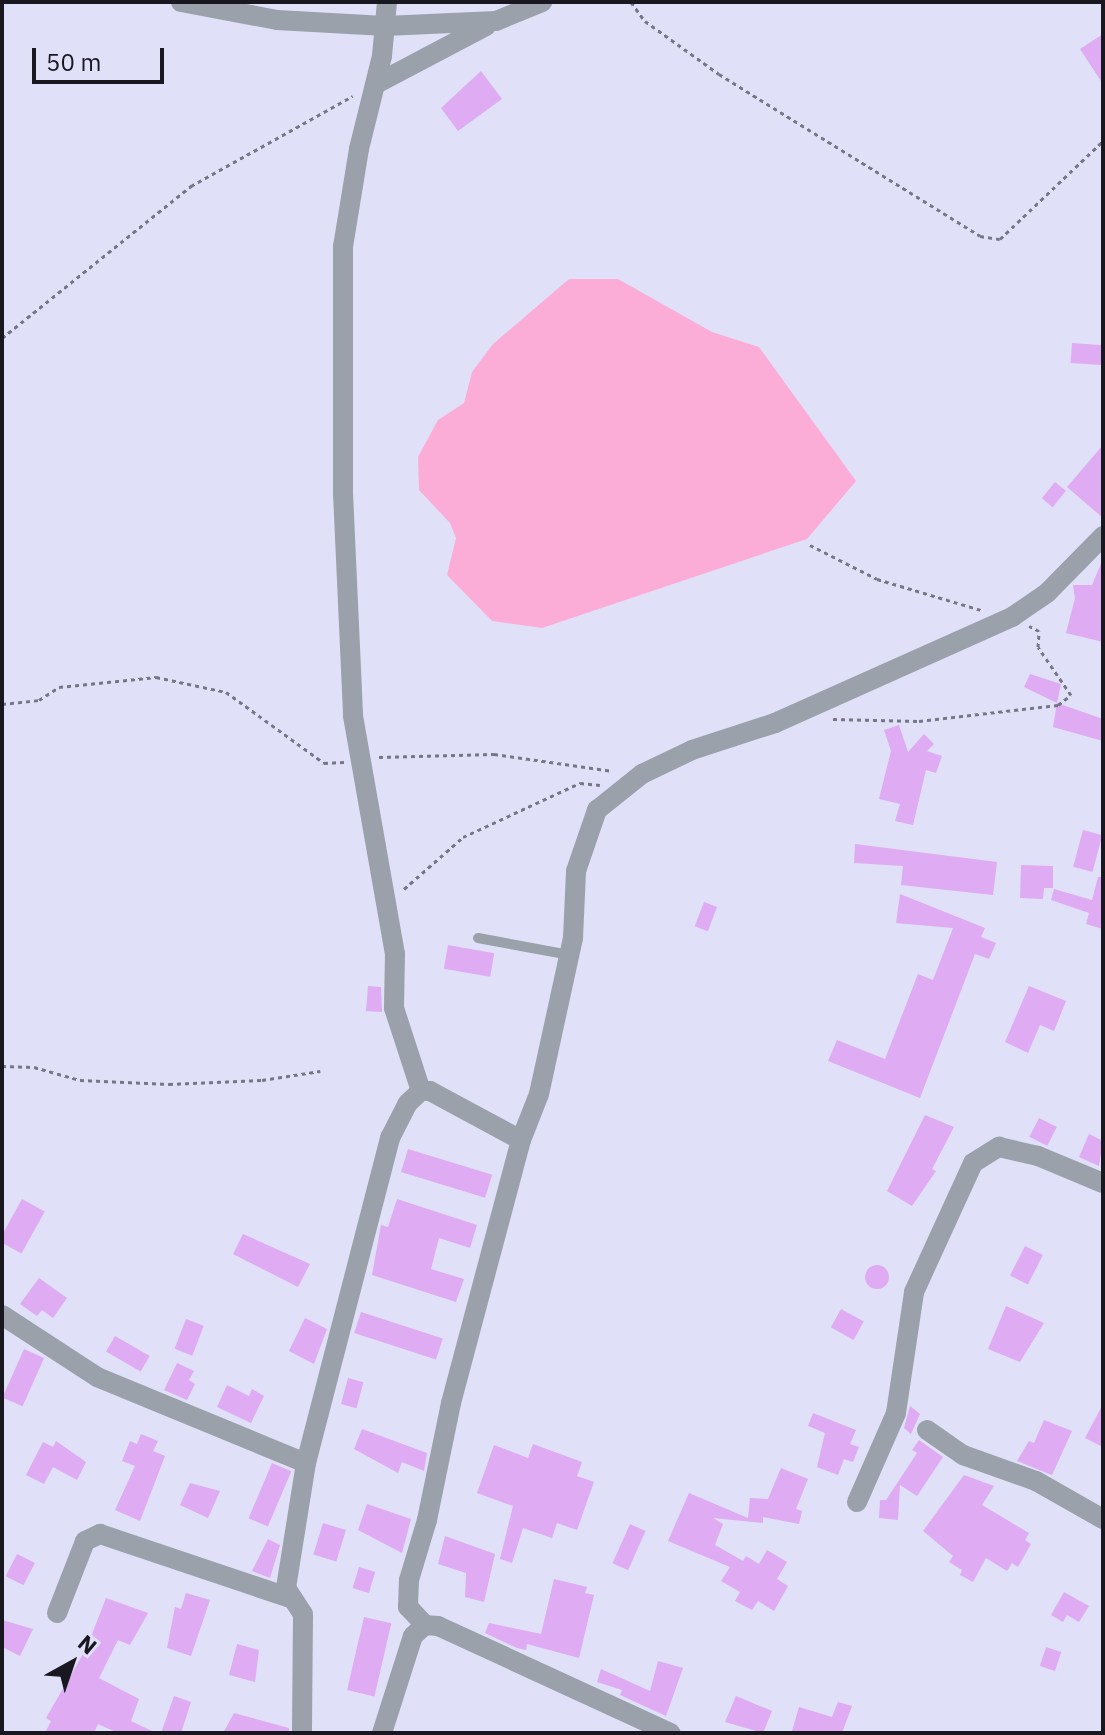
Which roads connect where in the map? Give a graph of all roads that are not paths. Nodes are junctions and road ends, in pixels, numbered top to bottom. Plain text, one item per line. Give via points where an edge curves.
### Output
1 (181, 2) edge
2 (387, 2) edge
3 (542, 2) edge
4 (496, 21) junction
5 (385, 26) junction
6 (376, 84) junction
7 (1103, 536) edge
8 (478, 938) dead end
9 (570, 955) junction
10 (421, 1091) junction
11 (521, 1140) junction
12 (1103, 1183) edge
13 (2, 1315) edge
14 (927, 1430) dead end
15 (306, 1463) junction
16 (857, 1502) dead end
17 (1103, 1519) edge
18 (290, 1598) junction
19 (57, 1613) dead end
20 (425, 1625) junction
21 (302, 1733) edge
22 (382, 1733) edge
23 (671, 1733) edge

1 - 5 street via 277,20
2 - 5 street
3 - 4 street
4 - 5 street
4 - 6 street
5 - 6 street
6 - 10 street via 350,195 340,297 353,716 395,954 394,1008
7 - 9 street via 1047,593 965,642 642,774 620,791 597,810 583,840
8 - 9 lane
9 - 11 street via 539,1094
10 - 11 street via 438,1094
10 - 15 street via 390,1138
11 - 20 street via 409,1580 408,1607
12 - 16 street via 1038,1156 999,1147 973,1163 914,1292 896,1413
13 - 15 street via 97,1377
14 - 17 street via 963,1455 1036,1481
15 - 18 street via 286,1588
18 - 19 street via 100,1534 85,1541
18 - 21 street via 303,1614
20 - 22 street via 413,1636
20 - 23 street via 438,1626

